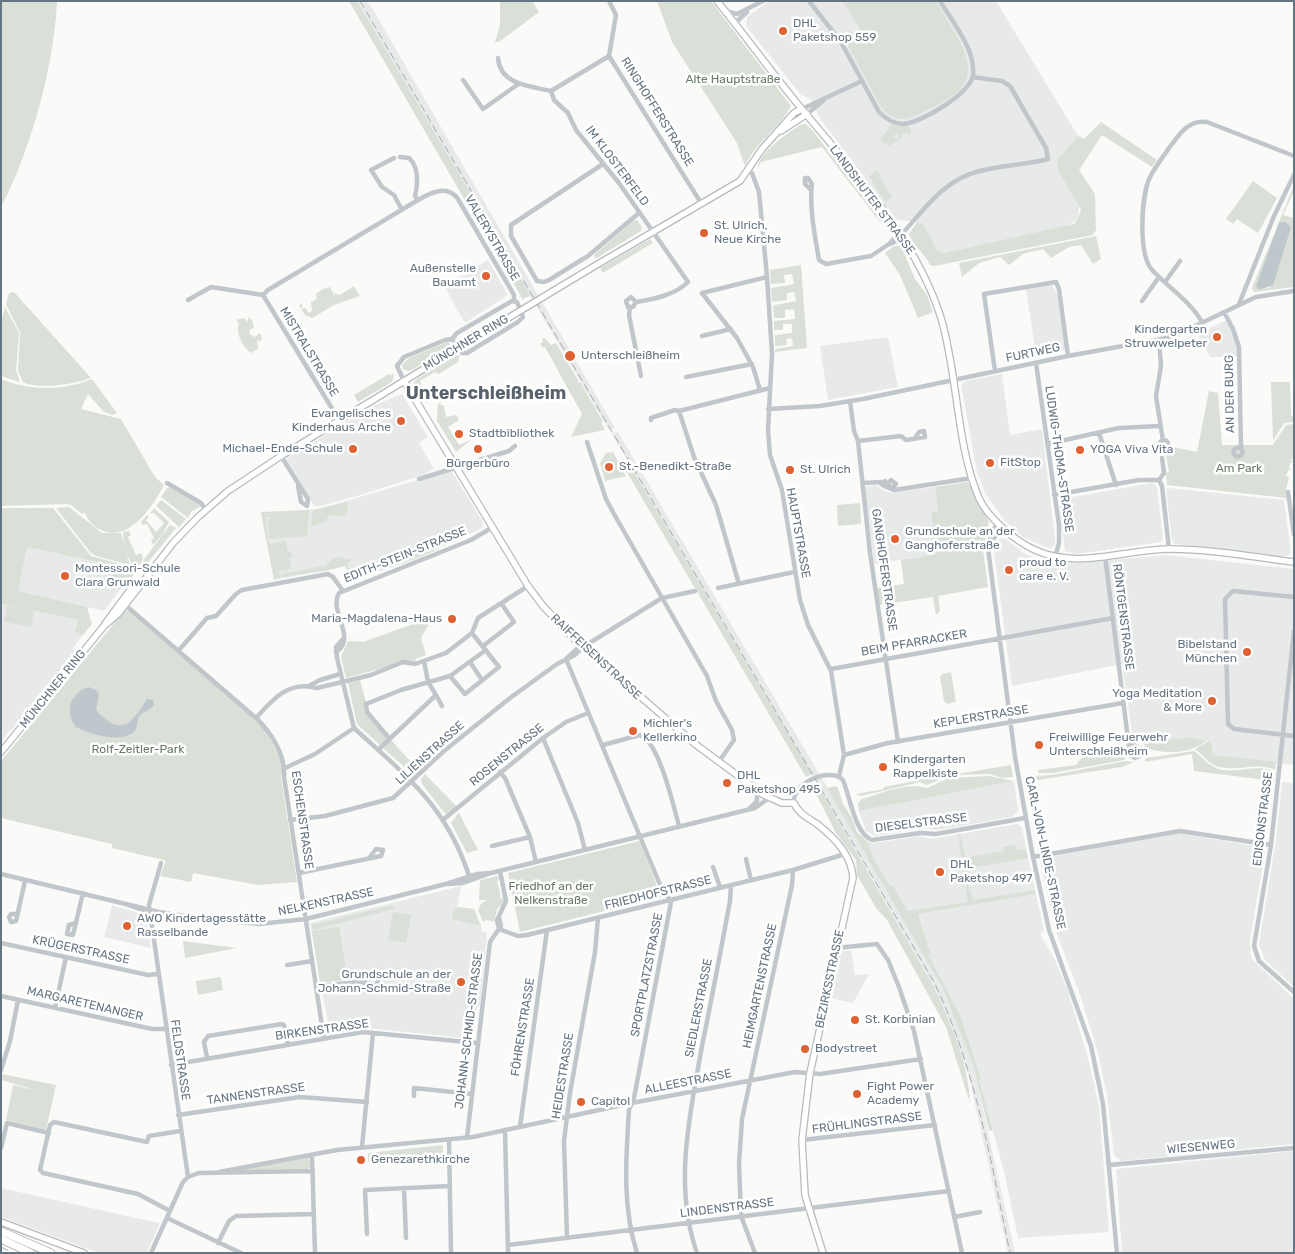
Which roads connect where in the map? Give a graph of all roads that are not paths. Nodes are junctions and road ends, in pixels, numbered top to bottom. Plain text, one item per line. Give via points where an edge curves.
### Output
1 (609, 1) edge
2 (717, 1) edge
3 (763, 1) edge
4 (809, 1) edge
5 (940, 1) edge
6 (750, 9) junction
7 (725, 11) junction
8 (735, 23) junction
9 (609, 56) junction
10 (498, 58) dead end
11 (972, 77) junction
12 (463, 80) dead end
13 (862, 81) junction
14 (517, 84) junction
15 (551, 91) junction
16 (825, 99) junction
17 (802, 109) junction
18 (807, 114) junction
19 (775, 134) junction
20 (1294, 156) edge
21 (400, 157) dead end
22 (394, 158) dead end
23 (603, 164) junction
24 (749, 170) junction
25 (1294, 174) edge
26 (810, 190) dead end
27 (418, 200) junction
28 (701, 203) junction
29 (402, 210) junction
30 (639, 212) junction
31 (652, 231) junction
32 (901, 235) junction
33 (1180, 261) dead end
34 (767, 277) junction
35 (1160, 277) junction
36 (1165, 282) junction
37 (1246, 289) junction
38 (1294, 291) edge
39 (263, 295) junction
40 (1256, 297) junction
41 (188, 300) dead end
42 (514, 301) junction
43 (1142, 301) dead end
44 (636, 302) junction
45 (1239, 304) junction
46 (630, 307) junction
47 (1224, 312) junction
48 (1202, 322) junction
49 (731, 328) junction
50 (702, 336) dead end
51 (452, 339) junction
52 (1159, 340) junction
53 (1068, 356) junction
54 (1036, 363) junction
55 (752, 364) junction
56 (995, 371) junction
57 (641, 376) dead end
58 (686, 378) dead end
59 (954, 380) junction
60 (404, 381) junction
61 (770, 388) junction
62 (760, 390) junction
63 (850, 401) junction
64 (768, 409) junction
65 (679, 411) junction
66 (339, 420) junction
67 (651, 420) dead end
68 (1159, 426) junction
69 (1099, 433) junction
70 (915, 438) dead end
71 (858, 441) junction
72 (1163, 441) dead end
73 (587, 442) dead end
74 (1047, 444) junction
75 (515, 446) dead end
76 (1241, 448) dead end
77 (281, 456) junction
78 (1162, 458) dead end
79 (454, 467) junction
80 (972, 478) junction
81 (419, 479) dead end
82 (1159, 480) junction
83 (167, 483) dead end
84 (863, 483) junction
85 (885, 484) junction
86 (1116, 485) junction
87 (298, 486) dead end
88 (893, 489) junction
89 (1288, 492) dead end
90 (1054, 495) junction
91 (206, 510) junction
92 (1001, 526) junction
93 (492, 527) junction
94 (1294, 534) edge
95 (1169, 549) junction
96 (1105, 556) junction
97 (1055, 557) junction
98 (1294, 562) edge
99 (794, 572) junction
100 (739, 584) junction
101 (528, 586) junction
102 (718, 588) dead end
103 (695, 590) dead end
104 (343, 591) junction
105 (662, 598) junction
106 (1294, 598) edge
107 (123, 603) junction
108 (501, 603) junction
109 (1113, 618) junction
110 (1294, 631) edge
111 (472, 633) junction
112 (1000, 638) junction
113 (583, 647) junction
114 (484, 648) junction
115 (179, 650) junction
116 (566, 659) junction
117 (885, 659) junction
118 (424, 662) junction
119 (470, 662) junction
120 (831, 669) junction
121 (340, 674) junction
122 (450, 676) junction
123 (482, 680) junction
124 (342, 682) junction
125 (428, 682) junction
126 (310, 686) junction
127 (436, 696) junction
128 (1123, 703) junction
129 (442, 706) dead end
130 (588, 713) junction
131 (256, 718) junction
132 (1011, 722) junction
133 (354, 728) junction
134 (1283, 734) junction
135 (1294, 736) edge
136 (389, 738) junction
137 (543, 738) junction
138 (1129, 741) dead end
139 (898, 742) junction
140 (603, 745) junction
141 (378, 750) junction
142 (1, 752) edge
143 (844, 755) junction
144 (718, 763) junction
145 (285, 768) junction
146 (500, 772) junction
147 (840, 776) junction
148 (413, 782) junction
149 (757, 791) junction
150 (769, 798) junction
151 (794, 803) junction
152 (749, 809) junction
153 (1025, 818) junction
154 (444, 819) junction
155 (290, 820) junction
156 (679, 826) junction
157 (530, 837) junction
158 (641, 837) junction
159 (1271, 845) junction
160 (492, 846) dead end
161 (585, 850) junction
162 (846, 854) junction
163 (370, 857) dead end
164 (1033, 857) junction
165 (746, 859) dead end
166 (536, 862) junction
167 (161, 863) dead end
168 (713, 867) dead end
169 (793, 870) junction
170 (500, 871) junction
171 (1, 874) edge
172 (299, 874) junction
173 (470, 878) junction
174 (752, 880) junction
175 (25, 881) junction
176 (731, 885) junction
177 (720, 887) junction
178 (83, 893) junction
179 (669, 900) junction
180 (150, 910) junction
181 (18, 914) dead end
182 (598, 918) junction
183 (306, 919) junction
184 (76, 923) dead end
185 (499, 929) junction
186 (547, 930) junction
187 (1, 942) edge
188 (836, 948) junction
189 (66, 957) junction
190 (312, 961) junction
191 (287, 965) dead end
192 (157, 974) junction
193 (365, 982) dead end
194 (317, 987) junction
195 (1294, 992) edge
196 (1, 996) edge
197 (18, 1000) junction
198 (54, 1008) junction
199 (165, 1029) junction
200 (373, 1033) junction
201 (324, 1039) junction
202 (477, 1043) junction
203 (288, 1044) junction
204 (207, 1058) junction
205 (921, 1059) junction
206 (171, 1065) junction
207 (1, 1070) edge
208 (810, 1073) junction
209 (750, 1080) junction
210 (419, 1089) dead end
211 (693, 1091) junction
212 (472, 1094) junction
213 (366, 1102) junction
214 (632, 1103) junction
215 (178, 1115) junction
216 (567, 1116) junction
217 (934, 1125) junction
218 (520, 1126) junction
219 (505, 1130) junction
220 (180, 1131) junction
221 (48, 1133) junction
222 (467, 1138) junction
223 (449, 1140) junction
224 (802, 1140) junction
225 (362, 1147) junction
226 (1, 1148) edge
227 (1294, 1148) edge
228 (312, 1155) junction
229 (1109, 1165) junction
230 (313, 1171) junction
231 (219, 1172) junction
232 (188, 1177) junction
233 (449, 1186) junction
234 (404, 1188) junction
235 (949, 1191) junction
236 (808, 1208) junction
237 (170, 1211) junction
238 (980, 1212) dead end
239 (314, 1214) junction
240 (741, 1216) junction
241 (954, 1217) junction
242 (167, 1218) junction
243 (1, 1222) edge
244 (688, 1223) junction
245 (630, 1230) junction
246 (1, 1231) edge
247 (367, 1234) dead end
248 (406, 1238) dead end
249 (567, 1238) junction
250 (1, 1240) edge
251 (218, 1242) junction
252 (508, 1245) junction
253 (32, 1253) edge
254 (51, 1253) edge
255 (84, 1253) edge
256 (151, 1253) edge
257 (240, 1253) edge
258 (315, 1253) edge
259 (451, 1253) edge
260 (508, 1253) edge
261 (637, 1253) edge
262 (697, 1253) edge
263 (755, 1253) edge
264 (824, 1253) edge
265 (962, 1253) edge
266 (1117, 1253) edge

1 - 9 street, RINGHOFFERSTRASSE via 616,15
2 - 7 main road, LANDSHUTER STRASSE
3 - 6 street
4 - 13 street via 841,42
5 - 11 street via 969,54
6 - 7 street via 737,14
6 - 8 street
7 - 8 main road, LANDSHUTER STRASSE
8 - 17 main road, LANDSHUTER STRASSE
9 - 15 street
9 - 28 street, RINGHOFFERSTRASSE
10 - 14 street via 509,80
11 - 13 street via 965,90 956,97 916,121 900,124 879,112
11 - 32 street via 1002,81 1010,86 1046,148 1048,159 966,175 933,198
12 - 14 street via 483,109
13 - 16 street
14 - 15 street
15 - 23 street, IM KLOSTERFELD via 559,107 572,119 576,130
16 - 17 street
16 - 18 street
17 - 18 main road, LANDSHUTER STRASSE
17 - 19 main road, MÜNCHNER RING via 794,113
18 - 19 main road, MÜNCHNER RING
18 - 32 main road, LANDSHUTER STRASSE
19 - 24 main road, MÜNCHNER RING
20 - 35 street via 1207,122 1195,122 1184,128 1146,187 1143,249 1149,265
21 - 27 street via 409,158 414,165 418,178 415,196
22 - 29 street via 370,170 382,187 394,195
23 - 30 street, IM KLOSTERFELD
23 - 30 street via 513,223 511,236 536,278 544,282 588,256
24 - 28 main road, MÜNCHNER RING via 740,181
24 - 34 street, HAUPTSTRASSE via 759,192
25 - 37 street
26 - 32 street via 818,255 822,263 871,256
27 - 29 street, VALERYSTRASSE
27 - 42 street, VALERYSTRASSE via 438,190 455,195 510,288
28 - 31 main road, MÜNCHNER RING
29 - 39 street, VALERYSTRASSE
30 - 31 street, IM KLOSTERFELD
31 - 44 street, IM KLOSTERFELD via 688,282 660,297
31 - 60 main road, MÜNCHNER RING, bridge
32 - 59 main road, LANDSHUTER STRASSE via 933,295 945,333
33 - 36 street
34 - 49 street via 702,293
34 - 61 street, HAUPTSTRASSE via 772,339
35 - 36 street
35 - 43 street
36 - 48 street
37 - 40 street
37 - 45 street
38 - 40 street, FURTWEG
39 - 41 street via 211,287
39 - 66 street, MISTRALSTRASSE
40 - 45 street, FURTWEG
42 - 51 street via 457,333
42 - 51 street, VALERYSTRASSE via 523,313 518,322 465,354
44 - 46 street
44 - 46 street via 634,298 628,298 626,303
45 - 47 street, FURTWEG
46 - 57 street
47 - 48 street, FURTWEG
47 - 76 street, AN DER BURG via 1239,347
48 - 52 street, FURTWEG via 1181,334
49 - 50 street
49 - 55 street
51 - 60 street via 401,359 397,366
52 - 53 street, FURTWEG
52 - 68 street via 1161,366 1156,396
53 - 54 street, FURTWEG
53 - 56 street via 1056,282 984,294
54 - 56 street, FURTWEG
54 - 74 street, LUDWIG-THOMA-STRASSE
55 - 58 street
55 - 62 street
56 - 59 street, FURTWEG
59 - 63 street, FURTWEG
59 - 80 main road, LANDSHUTER STRASSE
60 - 66 main road, MÜNCHNER RING
60 - 79 main road, RAIFFEISENSTRASSE
61 - 62 street
61 - 64 street, HAUPTSTRASSE
62 - 65 street
63 - 64 street, FURTWEG via 807,408
63 - 71 street, GANGHOFERSTRASSE
64 - 99 street, HAUPTSTRASSE via 770,455 782,490
65 - 67 street via 652,417
65 - 100 street via 694,457 716,505
66 - 77 main road, MÜNCHNER RING
68 - 69 street via 1126,427
68 - 72 street
69 - 74 street
69 - 86 street
70 - 71 street via 906,440 901,436
71 - 84 street, GANGHOFERSTRASSE
73 - 105 street via 606,499
74 - 90 street, LUDWIG-THOMA-STRASSE
75 - 79 street via 509,451
77 - 87 street
77 - 91 main road, MÜNCHNER RING via 251,474
78 - 82 street via 1164,473
79 - 81 street
79 - 93 main road, RAIFFEISENSTRASSE
80 - 88 street
80 - 92 main road, LANDSHUTER STRASSE via 985,508
82 - 86 street
82 - 95 street
83 - 91 street via 201,503
84 - 85 street
84 - 117 street, GANGHOFERSTRASSE
85 - 88 street
85 - 88 street via 895,481
86 - 90 street
89 - 94 street
90 - 97 street, LUDWIG-THOMA-STRASSE via 1060,533
91 - 107 main road, MÜNCHNER RING via 173,543
92 - 97 main road, LANDSHUTER STRASSE via 1026,546
92 - 112 street, CARL-VON-LINDE-STRASSE via 990,542 989,556
93 - 101 main road, RAIFFEISENSTRASSE
93 - 104 street, EDITH-STEIN-STRASSE via 471,540
95 - 96 main road, LANDSHUTER STRASSE
95 - 98 main road, LANDSHUTER STRASSE
96 - 97 main road, LANDSHUTER STRASSE
96 - 109 street, RÖNTGENSTRASSE
99 - 100 street
99 - 120 street, HAUPTSTRASSE via 808,624
100 - 102 street
101 - 108 street
101 - 113 main road, RAIFFEISENSTRASSE via 547,611
103 - 105 street, LILIENSTRASSE
104 - 115 street via 328,574 242,590 216,616 207,618
104 - 121 street, EDITH-STEIN-STRASSE via 336,601 344,638 336,647
105 - 113 street, LILIENSTRASSE
105 - 144 street via 706,674 732,730 734,740
106 - 134 street via 1232,591 1226,595 1228,724 1234,729
107 - 115 street, ESCHENSTRASSE
107 - 142 main road, MÜNCHNER RING
108 - 111 street via 478,618
108 - 114 street via 514,622
109 - 112 street, BEIM PFARRACKER
109 - 128 street, RÖNTGENSTRASSE
110 - 134 street, EDISONSTRASSE
111 - 114 street
111 - 118 street via 446,654
112 - 117 street, BEIM PFARRACKER
112 - 132 street, CARL-VON-LINDE-STRASSE
113 - 116 street, LILIENSTRASSE
113 - 144 main road, RAIFFEISENSTRASSE
114 - 119 street
114 - 123 street via 499,667
115 - 131 street, ESCHENSTRASSE
116 - 130 street, SPORTPLATZSTRASSE
116 - 148 street, LILIENSTRASSE via 444,751
117 - 120 street, BEIM PFARRACKER
117 - 139 street, GANGHOFERSTRASSE
118 - 124 street via 403,662
118 - 125 street
119 - 122 street
119 - 123 street
120 - 143 street, HAUPTSTRASSE
121 - 124 street, EDITH-STEIN-STRASSE
121 - 126 street
122 - 123 street via 465,694
122 - 125 street
124 - 126 street via 317,688
124 - 133 street, EDITH-STEIN-STRASSE
125 - 127 street
125 - 136 street via 366,704 367,712
126 - 131 street via 280,693
127 - 129 street
127 - 136 street
128 - 132 street, KEPLERSTRASSE
128 - 138 street, RÖNTGENSTRASSE
130 - 137 street, ROSENSTRASSE via 566,722
130 - 140 street, SPORTPLATZSTRASSE
131 - 145 street, ESCHENSTRASSE via 270,733
132 - 139 street, KEPLERSTRASSE
132 - 153 street, CARL-VON-LINDE-STRASSE
133 - 141 street
133 - 145 street via 316,753
134 - 135 street
134 - 159 street, EDISONSTRASSE
136 - 141 street
137 - 146 street, ROSENSTRASSE
137 - 161 street via 578,823
139 - 143 street, KEPLERSTRASSE
140 - 156 street via 640,736 649,740 670,790
140 - 158 street, SPORTPLATZSTRASSE
141 - 148 street
143 - 147 street, HAUPTSTRASSE
144 - 149 main road, RAIFFEISENSTRASSE
145 - 155 street, ESCHENSTRASSE
146 - 154 street, ROSENSTRASSE
146 - 157 street
147 - 151 street via 822,774 795,794
147 - 153 street, DIESELSTRASSE via 861,831 872,840 936,834
148 - 154 street
148 - 155 street, LILIENSTRASSE via 393,798 373,805
149 - 150 main road, RAIFFEISENSTRASSE
149 - 152 street via 757,801
150 - 151 main road, RAIFFEISENSTRASSE
150 - 152 street, NELKENSTRASSE
151 - 162 main road
152 - 156 street, NELKENSTRASSE
153 - 164 street, CARL-VON-LINDE-STRASSE
154 - 173 street
155 - 172 street, ESCHENSTRASSE
156 - 158 street, NELKENSTRASSE
157 - 160 street
157 - 166 street
158 - 161 street, NELKENSTRASSE
158 - 179 street, SPORTPLATZSTRASSE
159 - 164 street via 1180,831
159 - 195 street, EDISONSTRASSE via 1256,928 1255,953 1259,961
161 - 166 street, NELKENSTRASSE
162 - 169 street, FRIEDHOFSTRASSE
162 - 188 main road, BEZIRKSSTRASSE via 853,878
163 - 172 street
164 - 229 street, CARL-VON-LINDE-STRASSE via 1049,930 1095,1063
165 - 174 street
166 - 170 street, NELKENSTRASSE
167 - 180 street, FELDSTRASSE via 150,899
168 - 177 street, FRIEDHOFSTRASSE
169 - 174 street, FRIEDHOFSTRASSE
169 - 209 street, HEIMGARTENSTRASSE
170 - 173 street, NELKENSTRASSE
170 - 185 street, JOHANN-SCHMID-STRASSE via 506,901 497,920
171 - 175 street, NELKENSTRASSE
172 - 183 street, ESCHENSTRASSE
173 - 183 street, NELKENSTRASSE via 454,885 446,884
174 - 176 street, FRIEDHOFSTRASSE
175 - 178 street, NELKENSTRASSE
175 - 181 street
176 - 177 street, FRIEDHOFSTRASSE
176 - 211 street, SIEDLERSTRASSE
177 - 179 street, FRIEDHOFSTRASSE
178 - 180 street, NELKENSTRASSE via 122,902 131,908
178 - 184 street
179 - 182 street, FRIEDHOFSTRASSE
179 - 214 street, SPORTPLATZSTRASSE
180 - 183 street, NELKENSTRASSE via 242,924
180 - 192 street, FELDSTRASSE
182 - 186 street, FRIEDHOFSTRASSE
182 - 216 street, HEIDESTRASSE
183 - 190 street, ESCHENSTRASSE
185 - 186 street, FRIEDHOFSTRASSE via 522,936
185 - 202 street, JOHANN-SCHMID-STRASSE via 490,942
186 - 218 street, FÖHRENSTRASSE
187 - 189 street, KRÜGERSTRASSE
188 - 205 street via 880,946 900,987
188 - 208 main road, BEZIRKSSTRASSE
189 - 192 street, KRÜGERSTRASSE via 148,975
189 - 198 street
190 - 191 street
190 - 194 street, ESCHENSTRASSE
192 - 199 street, FELDSTRASSE
193 - 194 street
194 - 201 street, ESCHENSTRASSE
196 - 197 street, MARGARETENANGER
197 - 198 street, MARGARETENANGER
197 - 207 street
198 - 199 street, MARGARETENANGER via 152,1030
199 - 206 street, FELDSTRASSE
200 - 201 street, BIRKENSTRASSE
200 - 202 street, BIRKENSTRASSE
200 - 213 street
201 - 203 street, BIRKENSTRASSE
202 - 212 street, JOHANN-SCHMID-STRASSE
203 - 204 street, BIRKENSTRASSE
203 - 204 street via 282,1024 208,1036 204,1042
204 - 206 street, BIRKENSTRASSE
205 - 208 street, ALLEESTRASSE
205 - 217 street
206 - 215 street, FELDSTRASSE
208 - 209 street, ALLEESTRASSE via 795,1072
208 - 224 main road, BEZIRKSSTRASSE
209 - 211 street, ALLEESTRASSE
209 - 240 street, HEIMGARTENSTRASSE via 742,1125
210 - 212 street
211 - 214 street, ALLEESTRASSE
211 - 244 street, SIEDLERSTRASSE via 685,1182
212 - 222 street, JOHANN-SCHMID-STRASSE
213 - 215 street, TANNENSTRASSE via 300,1097
213 - 225 street
214 - 216 street, ALLEESTRASSE
214 - 245 street, SPORTPLATZSTRASSE via 626,1153
215 - 220 street, FELDSTRASSE
216 - 218 street, ALLEESTRASSE
216 - 249 street, HEIDESTRASSE via 564,1140
217 - 224 street, FRÜHLINGSTRASSE
217 - 235 street
218 - 219 street, ALLEESTRASSE
219 - 222 street, ALLEESTRASSE
219 - 252 street
220 - 221 street via 149,1136 147,1142 54,1122
220 - 232 street, FELDSTRASSE
221 - 226 street via 6,1123
221 - 237 street via 40,1170 43,1173 138,1194
222 - 223 street, ALLEESTRASSE
223 - 225 street, ALLEESTRASSE
223 - 233 street
224 - 236 main road, BEZIRKSSTRASSE
225 - 228 street, ALLEESTRASSE
227 - 229 street, WIESENWEG
228 - 230 street
228 - 231 street, ALLEESTRASSE
229 - 266 street, CARL-VON-LINDE-STRASSE
230 - 231 street, ALLEESTRASSE
230 - 239 street
231 - 232 street, ALLEESTRASSE
232 - 237 street
233 - 234 street
233 - 259 street
234 - 247 street via 365,1190
234 - 248 street
235 - 236 street, LINDENSTRASSE
235 - 241 street
236 - 240 street, LINDENSTRASSE
236 - 264 main road, BEZIRKSSTRASSE
237 - 242 street
238 - 241 street
239 - 251 street via 236,1216 229,1221
239 - 258 street
240 - 244 street, LINDENSTRASSE
240 - 263 street, HEIMGARTENSTRASSE
241 - 265 street
242 - 251 street
242 - 256 street
243 - 255 main road
244 - 245 street, LINDENSTRASSE
244 - 262 street, SIEDLERSTRASSE
245 - 249 street, LINDENSTRASSE
245 - 261 street, SPORTPLATZSTRASSE
246 - 254 main road
249 - 252 street, LINDENSTRASSE
250 - 253 main road
251 - 257 street
252 - 260 street

